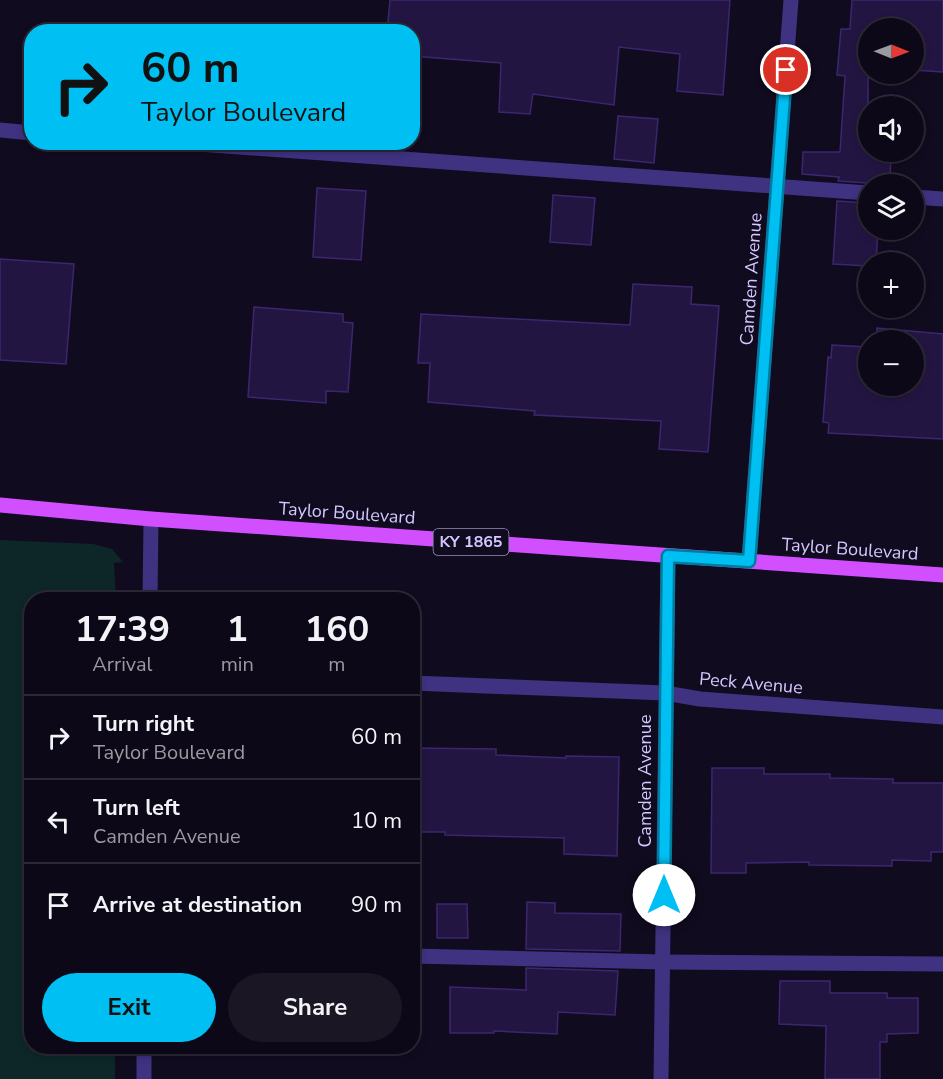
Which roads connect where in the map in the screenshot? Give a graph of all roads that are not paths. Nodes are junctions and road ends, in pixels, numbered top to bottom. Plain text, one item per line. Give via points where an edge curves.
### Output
1 (792, 0) edge
2 (0, 130) edge
3 (24, 132) edge
4 (281, 150) edge
5 (778, 186) junction
6 (858, 192) edge
7 (924, 198) edge
8 (943, 199) edge
9 (0, 505) edge
10 (152, 519) junction
11 (668, 556) junction
12 (749, 561) junction
13 (943, 575) edge
14 (150, 592) edge
15 (420, 683) edge
16 (665, 693) junction
17 (943, 717) edge
18 (420, 956) edge
19 (663, 962) junction
20 (943, 964) edge
21 (144, 1054) edge
22 (144, 1079) edge
23 (661, 1079) edge

1 - 5 street, Camden Avenue
2 - 3 street
4 - 5 street
5 - 6 street
5 - 12 street, Camden Avenue
7 - 8 street
9 - 10 main road, Taylor Boulevard / KY 1865
10 - 11 main road, Taylor Boulevard / KY 1865
10 - 14 street
11 - 12 main road, Taylor Boulevard / KY 1865
11 - 16 street, Camden Avenue
12 - 13 main road, Taylor Boulevard / KY 1865
15 - 16 street, Peck Avenue
16 - 17 street, Peck Avenue
16 - 19 street, Camden Avenue
18 - 19 street
19 - 20 street
19 - 23 street, Camden Avenue
21 - 22 street

